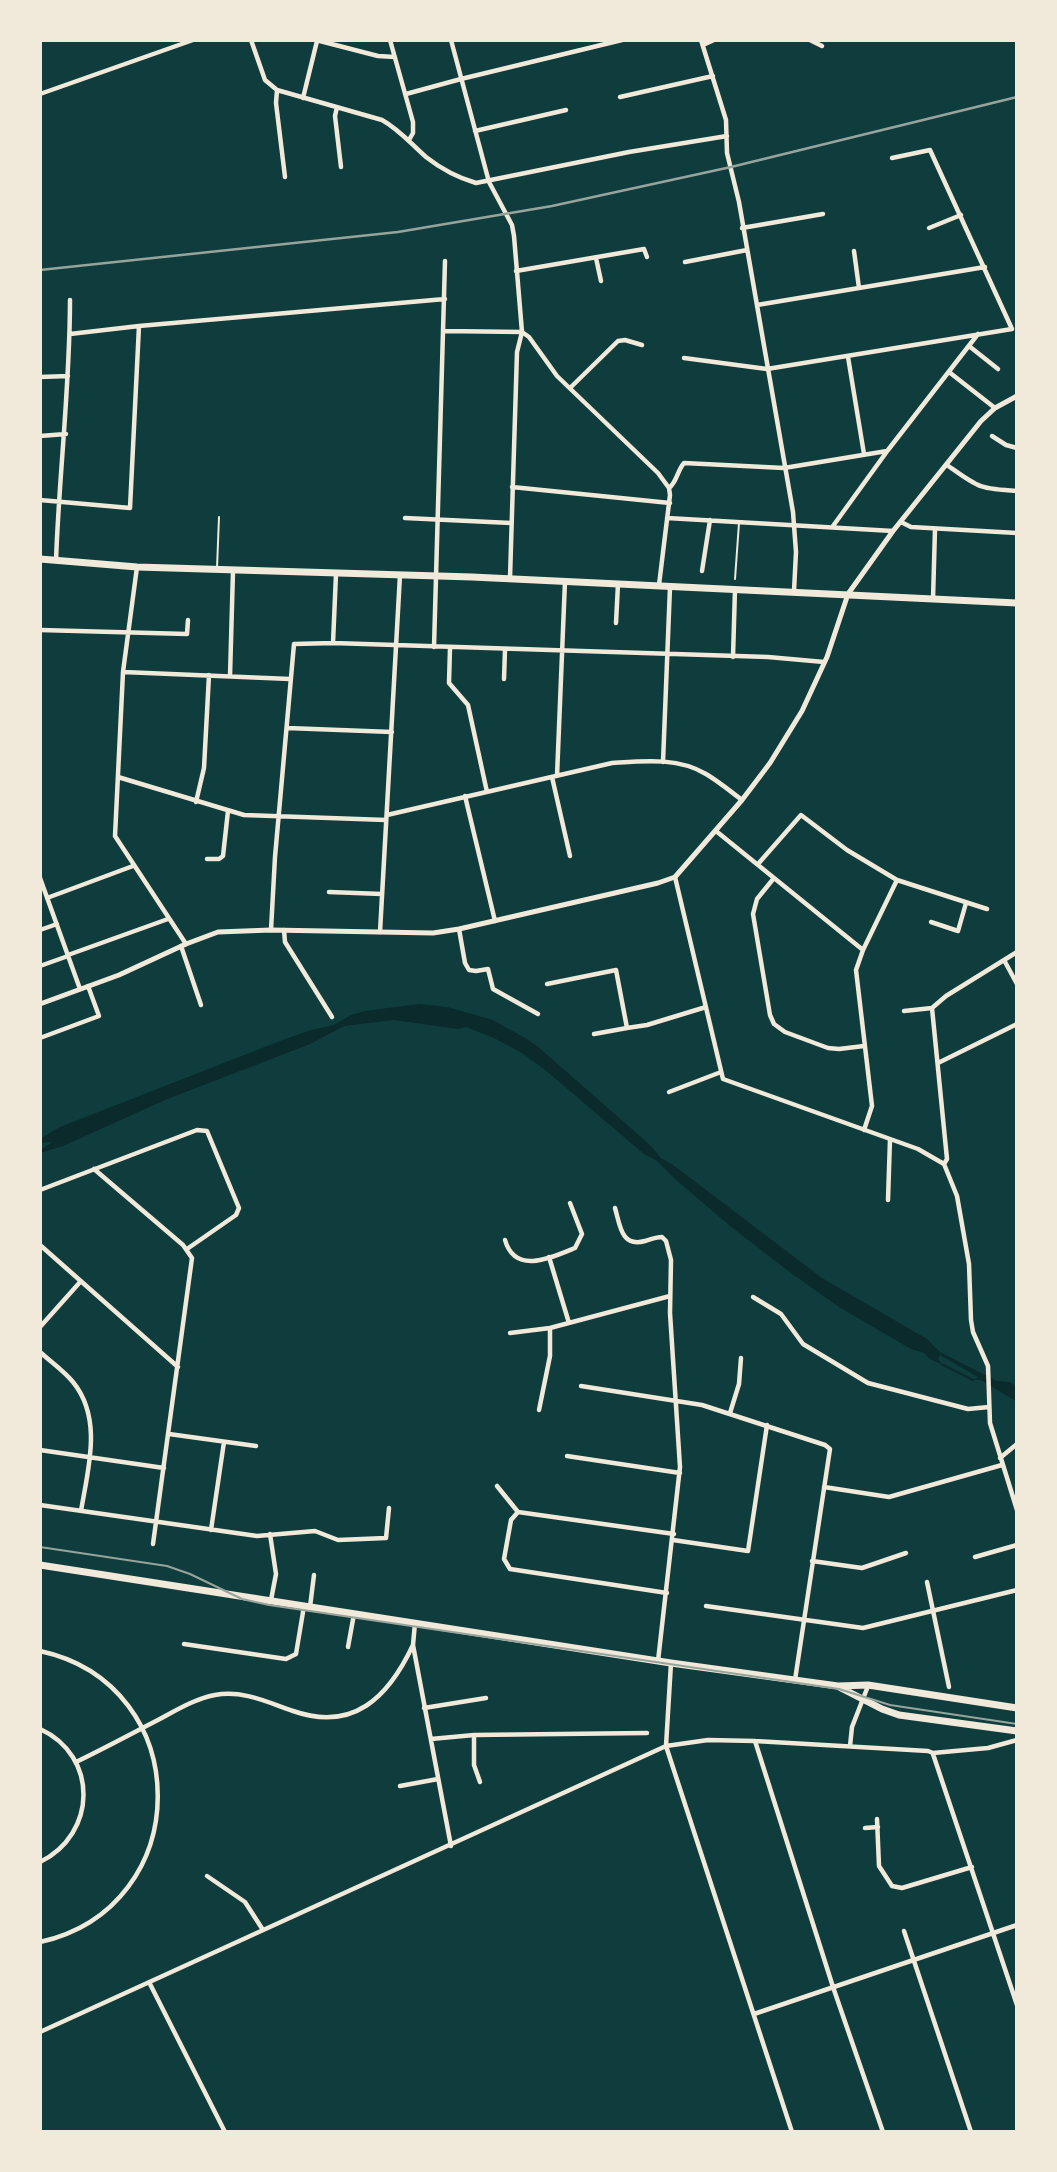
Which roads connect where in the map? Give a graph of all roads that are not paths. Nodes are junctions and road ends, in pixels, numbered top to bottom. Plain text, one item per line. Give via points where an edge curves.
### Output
1 (193, 40) edge
2 (251, 40) edge
3 (451, 40) edge
4 (622, 40) edge
5 (714, 40) edge
6 (810, 40) edge
7 (316, 41) edge
8 (392, 41) edge
9 (702, 43) edge
10 (822, 46) dead end
11 (395, 57) junction
12 (713, 76) junction
13 (461, 79) junction
14 (277, 90) junction
15 (40, 94) edge
16 (406, 94) junction
17 (620, 97) dead end
18 (303, 99) junction
19 (337, 107) junction
20 (566, 110) dead end
21 (475, 131) junction
22 (727, 136) junction
23 (409, 140) junction
24 (892, 158) dead end
25 (341, 167) dead end
26 (285, 177) dead end
27 (489, 182) junction
28 (823, 215) dead end
29 (961, 215) junction
30 (742, 228) junction
31 (929, 228) dead end
32 (747, 250) junction
33 (853, 251) dead end
34 (647, 257) dead end
35 (596, 258) junction
36 (446, 261) dead end
37 (685, 262) dead end
38 (985, 267) junction
39 (516, 271) junction
40 (601, 281) dead end
41 (859, 288) junction
42 (445, 299) junction
43 (70, 300) dead end
44 (757, 305) junction
45 (139, 326) junction
46 (444, 331) junction
47 (522, 332) junction
48 (70, 334) junction
49 (978, 334) junction
50 (642, 345) dead end
51 (969, 346) junction
52 (848, 357) junction
53 (684, 358) dead end
54 (767, 369) junction
55 (998, 369) dead end
56 (949, 372) junction
57 (68, 376) junction
58 (40, 377) edge
59 (570, 388) junction
60 (1017, 396) edge
61 (995, 408) junction
62 (66, 434) junction
63 (40, 436) edge
64 (992, 436) dead end
65 (1017, 448) edge
66 (888, 450) junction
67 (864, 454) junction
68 (947, 465) junction
69 (784, 468) junction
70 (512, 487) junction
71 (669, 488) junction
72 (1017, 491) edge
73 (40, 500) edge
74 (59, 503) junction
75 (670, 503) junction
76 (219, 517) dead end
77 (405, 518) dead end
78 (667, 518) junction
79 (438, 519) junction
80 (710, 520) junction
81 (739, 522) junction
82 (901, 522) junction
83 (511, 523) junction
84 (795, 525) junction
85 (833, 526) junction
86 (935, 529) junction
87 (893, 531) junction
88 (1017, 533) edge
89 (40, 559) edge
90 (56, 561) junction
91 (137, 567) junction
92 (217, 569) junction
93 (233, 570) junction
94 (702, 571) dead end
95 (336, 573) junction
96 (400, 575) junction
97 (436, 576) junction
98 (510, 579) junction
99 (735, 579) dead end
100 (565, 581) junction
101 (618, 584) junction
102 (659, 585) junction
103 (670, 586) junction
104 (735, 589) junction
105 (794, 591) junction
106 (848, 594) junction
107 (933, 599) junction
108 (1017, 603) edge
109 (188, 620) dead end
110 (616, 623) dead end
111 (40, 630) edge
112 (127, 634) junction
113 (334, 643) junction
114 (397, 646) junction
115 (434, 647) junction
116 (450, 648) junction
117 (505, 650) junction
118 (561, 652) junction
119 (668, 655) junction
120 (733, 657) junction
121 (824, 662) junction
122 (123, 672) junction
123 (209, 675) junction
124 (230, 676) junction
125 (290, 679) junction
126 (504, 679) dead end
127 (288, 728) junction
128 (392, 732) junction
129 (663, 762) junction
130 (555, 776) junction
131 (118, 777) junction
132 (487, 792) junction
133 (465, 796) junction
134 (742, 800) junction
135 (196, 802) junction
136 (228, 811) junction
137 (279, 816) junction
138 (387, 817) junction
139 (716, 831) junction
140 (570, 856) dead end
141 (207, 859) dead end
142 (758, 864) junction
143 (133, 866) junction
144 (675, 877) junction
145 (40, 878) edge
146 (774, 878) junction
147 (897, 880) junction
148 (329, 892) dead end
149 (382, 894) junction
150 (44, 895) edge
151 (967, 903) junction
152 (986, 909) dead end
153 (168, 919) junction
154 (495, 921) junction
155 (931, 922) dead end
156 (57, 924) junction
157 (458, 929) junction
158 (40, 930) edge
159 (271, 930) junction
160 (284, 930) junction
161 (380, 932) junction
162 (183, 945) junction
163 (863, 950) junction
164 (1017, 952) edge
165 (68, 955) junction
166 (1004, 960) junction
167 (40, 965) edge
168 (547, 984) dead end
169 (1017, 984) edge
170 (88, 986) junction
171 (80, 989) junction
172 (40, 1004) edge
173 (201, 1005) dead end
174 (706, 1007) junction
175 (932, 1009) junction
176 (904, 1011) dead end
177 (538, 1014) dead end
178 (332, 1017) dead end
179 (1017, 1024) edge
180 (627, 1028) junction
181 (594, 1034) dead end
182 (40, 1038) edge
183 (864, 1046) junction
184 (938, 1063) junction
185 (721, 1072) junction
186 (669, 1093) dead end
187 (864, 1130) junction
188 (890, 1139) junction
189 (944, 1164) junction
190 (94, 1169) junction
191 (40, 1190) edge
192 (888, 1200) dead end
193 (570, 1203) dead end
194 (615, 1208) dead end
195 (505, 1240) dead end
196 (40, 1245) edge
197 (187, 1250) junction
198 (549, 1257) junction
199 (81, 1281) junction
200 (670, 1296) junction
201 (754, 1297) dead end
202 (569, 1323) junction
203 (40, 1327) edge
204 (550, 1328) junction
205 (510, 1333) dead end
206 (40, 1352) edge
207 (741, 1358) dead end
208 (178, 1367) junction
209 (582, 1386) dead end
210 (676, 1399) junction
211 (989, 1407) junction
212 (539, 1410) dead end
213 (730, 1413) junction
214 (767, 1425) junction
215 (169, 1434) junction
216 (224, 1442) junction
217 (1017, 1444) edge
218 (256, 1446) dead end
219 (40, 1450) edge
220 (567, 1456) dead end
221 (89, 1457) junction
222 (1000, 1458) junction
223 (1002, 1465) junction
224 (164, 1468) junction
225 (680, 1473) junction
226 (497, 1486) dead end
227 (824, 1487) junction
228 (40, 1505) edge
229 (389, 1508) dead end
230 (1017, 1510) edge
231 (81, 1511) junction
232 (518, 1512) junction
233 (156, 1522) junction
234 (211, 1530) junction
235 (270, 1534) junction
236 (673, 1537) junction
237 (153, 1544) dead end
238 (1017, 1545) edge
239 (906, 1553) dead end
240 (975, 1558) dead end
241 (813, 1561) junction
242 (40, 1565) edge
243 (314, 1575) dead end
244 (927, 1582) dead end
245 (1017, 1590) edge
246 (667, 1594) junction
247 (270, 1601) junction
248 (307, 1606) junction
249 (706, 1606) dead end
250 (932, 1612) junction
251 (354, 1614) junction
252 (803, 1621) junction
253 (415, 1623) junction
254 (184, 1644) dead end
255 (413, 1645) junction
256 (348, 1647) dead end
257 (40, 1651) edge
258 (658, 1661) junction
259 (671, 1663) junction
260 (795, 1680) junction
261 (868, 1685) junction
262 (838, 1686) junction
263 (948, 1687) dead end
264 (486, 1698) dead end
265 (864, 1699) junction
266 (424, 1708) junction
267 (1017, 1708) edge
268 (142, 1728) junction
269 (40, 1729) edge
270 (1017, 1731) edge
271 (647, 1733) dead end
272 (474, 1735) junction
273 (431, 1739) junction
274 (1017, 1740) edge
275 (755, 1741) junction
276 (666, 1746) junction
277 (850, 1746) junction
278 (933, 1753) junction
279 (76, 1762) junction
280 (438, 1779) junction
281 (480, 1782) dead end
282 (400, 1786) dead end
283 (877, 1819) dead end
284 (878, 1827) junction
285 (865, 1828) dead end
286 (451, 1846) junction
287 (40, 1862) edge
288 (972, 1867) junction
289 (207, 1876) dead end
290 (1017, 1925) edge
291 (263, 1930) junction
292 (904, 1931) dead end
293 (993, 1932) junction
294 (40, 1942) edge
295 (913, 1959) junction
296 (149, 1982) junction
297 (833, 1987) junction
298 (1017, 2005) edge
299 (754, 2014) junction
300 (40, 2032) edge
301 (225, 2132) edge
302 (792, 2132) edge
303 (883, 2132) edge
304 (971, 2132) edge

1 - 15 street
2 - 14 street via 265,80
3 - 13 street
4 - 13 street
5 - 9 street
6 - 10 street
7 - 11 street
7 - 18 street
8 - 11 street
9 - 12 street
11 - 16 street
12 - 17 street
12 - 22 street
13 - 16 street
13 - 21 street
14 - 18 street
14 - 26 street
16 - 23 street via 413,128
18 - 19 street
19 - 23 street via 383,120
19 - 25 street
20 - 21 street
21 - 27 street
22 - 27 street
22 - 30 street
23 - 27 street via 450,172 476,183
24 - 29 street via 930,150
27 - 39 street via 512,225
28 - 30 street
29 - 31 street
29 - 38 street
30 - 32 street
32 - 37 street
32 - 44 street
33 - 41 street
34 - 35 street via 644,249
35 - 39 street
35 - 40 street
36 - 42 street
38 - 41 street
38 - 49 street via 1012,329
39 - 47 street
41 - 44 street
42 - 45 street
42 - 46 street
43 - 48 street
44 - 54 street
45 - 48 street
45 - 74 street via 130,508
46 - 47 street
46 - 79 street
47 - 59 street
47 - 70 street via 517,352
48 - 57 street
49 - 51 street
49 - 52 street
50 - 59 street via 618,341
51 - 55 street
51 - 56 street
52 - 54 street
52 - 67 street
53 - 54 street
54 - 69 street
56 - 61 street
56 - 66 street
57 - 58 street
57 - 62 street
59 - 71 street
60 - 61 street
61 - 68 street
62 - 63 street
62 - 74 street
64 - 65 street
66 - 67 street
66 - 85 street
67 - 69 street
68 - 72 street via 975,486
68 - 82 street
69 - 71 street via 684,463
69 - 84 street
70 - 75 street
70 - 83 street
71 - 75 street
73 - 74 street
74 - 90 street
75 - 78 street
76 - 92 lane
77 - 79 street
78 - 80 street
78 - 102 street
79 - 83 street
79 - 97 street
80 - 81 street
80 - 94 street
81 - 84 street
81 - 99 lane
82 - 86 street
82 - 87 street
83 - 98 street
84 - 85 street
84 - 105 street
85 - 87 street
86 - 88 street
86 - 107 street
87 - 106 street
89 - 90 main road
90 - 91 main road
91 - 92 main road
91 - 112 street
92 - 93 main road
93 - 95 main road
93 - 124 street
95 - 96 main road
95 - 113 street
96 - 97 main road
96 - 114 street
97 - 98 main road
97 - 115 street
98 - 100 main road
100 - 101 main road
100 - 118 street
101 - 102 main road
101 - 110 street
102 - 103 main road
103 - 104 main road
103 - 119 street
104 - 105 main road
104 - 120 street
105 - 106 main road
106 - 107 main road
106 - 121 street
107 - 108 main road
109 - 112 street via 187,634
111 - 112 street
112 - 122 street
113 - 114 street
113 - 125 street via 294,644
114 - 115 street
114 - 128 street
115 - 116 street
116 - 117 street
116 - 132 street via 449,683 467,705
117 - 118 street
117 - 126 street
118 - 119 street
118 - 130 street
119 - 120 street
119 - 129 street
120 - 121 street
121 - 134 street via 802,711
122 - 123 street
122 - 131 street
123 - 124 street
123 - 135 street via 204,768
124 - 125 street
125 - 127 street
127 - 128 street
127 - 137 street
128 - 138 street
129 - 130 street via 612,763
129 - 134 street via 704,772
130 - 132 street
130 - 140 street
131 - 135 street
131 - 143 street via 115,836
132 - 133 street
133 - 138 street
133 - 154 street
134 - 139 street
135 - 136 street
136 - 137 street
136 - 141 street via 223,856
137 - 138 street
137 - 159 street
138 - 149 street
139 - 142 street
139 - 144 street
142 - 146 street
142 - 147 street via 801,815
143 - 150 street
143 - 153 street
144 - 154 street
144 - 174 street
145 - 150 street
146 - 163 street
146 - 183 street via 752,914 774,1024 828,1048
147 - 151 street
147 - 163 street
148 - 149 street
149 - 161 street
150 - 156 street
151 - 152 street
151 - 155 street via 958,931
153 - 162 street
153 - 165 street
154 - 157 street
156 - 158 street
156 - 165 street
157 - 161 street
157 - 177 street via 469,970 488,969 493,989
159 - 160 street
159 - 162 street via 218,932
160 - 161 street
160 - 178 street via 285,942
162 - 170 street
162 - 173 street
163 - 183 street via 856,970
164 - 166 street
165 - 167 street
165 - 171 street
166 - 169 street
166 - 175 street
168 - 180 street via 616,970
170 - 171 street
170 - 182 street via 99,1016
171 - 172 street
174 - 180 street
174 - 185 street
175 - 176 street
175 - 184 street
179 - 184 street
180 - 181 street
183 - 187 street via 872,1106
184 - 189 street
185 - 186 street
185 - 187 street via 723,1079
187 - 188 street
188 - 189 street
188 - 192 street
189 - 211 street via 964,1229 973,1332 988,1366
190 - 191 street
190 - 197 street
190 - 197 street via 197,1130 207,1131 239,1208 236,1215
193 - 198 street via 582,1238 575,1248
194 - 200 street via 627,1240 665,1239 670,1253
195 - 198 street via 520,1261
196 - 199 street
197 - 208 street via 192,1258
198 - 202 street
199 - 203 street
199 - 208 street
200 - 202 street
200 - 210 street
201 - 211 street via 781,1314 803,1344 868,1383 968,1409
202 - 204 street
204 - 205 street
204 - 212 street via 550,1356
206 - 221 street via 83,1398 90,1425
207 - 213 street
208 - 215 street
209 - 210 street
210 - 213 street
210 - 225 street
211 - 222 street
213 - 214 street
214 - 227 street via 830,1449
214 - 236 street via 748,1551
215 - 216 street
215 - 224 street
216 - 218 street
216 - 234 street
217 - 222 street
219 - 221 street
220 - 225 street
221 - 224 street
221 - 231 street
222 - 223 street
223 - 227 street via 889,1497
223 - 230 street
224 - 233 street
225 - 236 street
226 - 232 street
227 - 241 street
228 - 231 street
229 - 235 street via 386,1538 338,1541 316,1531
231 - 233 street
232 - 236 street
232 - 246 street via 511,1520 504,1559 510,1569
233 - 234 street
233 - 237 street
234 - 235 street
235 - 247 street via 275,1574
236 - 246 street
238 - 240 street
239 - 241 street via 862,1568
241 - 252 street
242 - 247 main road
243 - 248 street
244 - 250 street
245 - 250 street
246 - 258 street
247 - 248 main road
248 - 251 main road
248 - 254 street via 296,1654 286,1659
249 - 252 street
250 - 252 street via 863,1629
250 - 263 street
251 - 253 main road
251 - 256 street
252 - 260 street
253 - 255 street
253 - 258 main road
255 - 266 street
255 - 268 street via 379,1696 346,1716 315,1718 246,1695 225,1694 191,1703
257 - 268 street via 78,1663 107,1682
258 - 259 main road
259 - 260 main road
259 - 276 street
260 - 262 main road
261 - 262 main road
261 - 265 street
261 - 267 main road
262 - 265 main road
264 - 266 street
265 - 270 main road via 899,1715
265 - 277 street via 852,1727
266 - 273 street
268 - 279 street
268 - 294 street via 156,1767 159,1801 155,1832 142,1864 124,1892 95,1919
269 - 279 street
271 - 272 street
272 - 273 street
272 - 281 street via 474,1765
273 - 280 street
274 - 278 street
275 - 276 street via 708,1740
275 - 277 street
275 - 297 street
276 - 286 street
276 - 299 street
277 - 278 street
278 - 288 street
279 - 287 street via 84,1787 80,1818 64,1844
280 - 282 street
280 - 286 street
283 - 284 street
284 - 285 street
284 - 288 street via 879,1866 892,1886 902,1888
286 - 291 street
288 - 293 street
289 - 291 street via 245,1902
290 - 293 street
291 - 296 street
292 - 295 street
293 - 295 street
293 - 298 street
295 - 297 street
295 - 304 street
296 - 300 street
296 - 301 street
297 - 299 street
297 - 303 street
299 - 302 street

